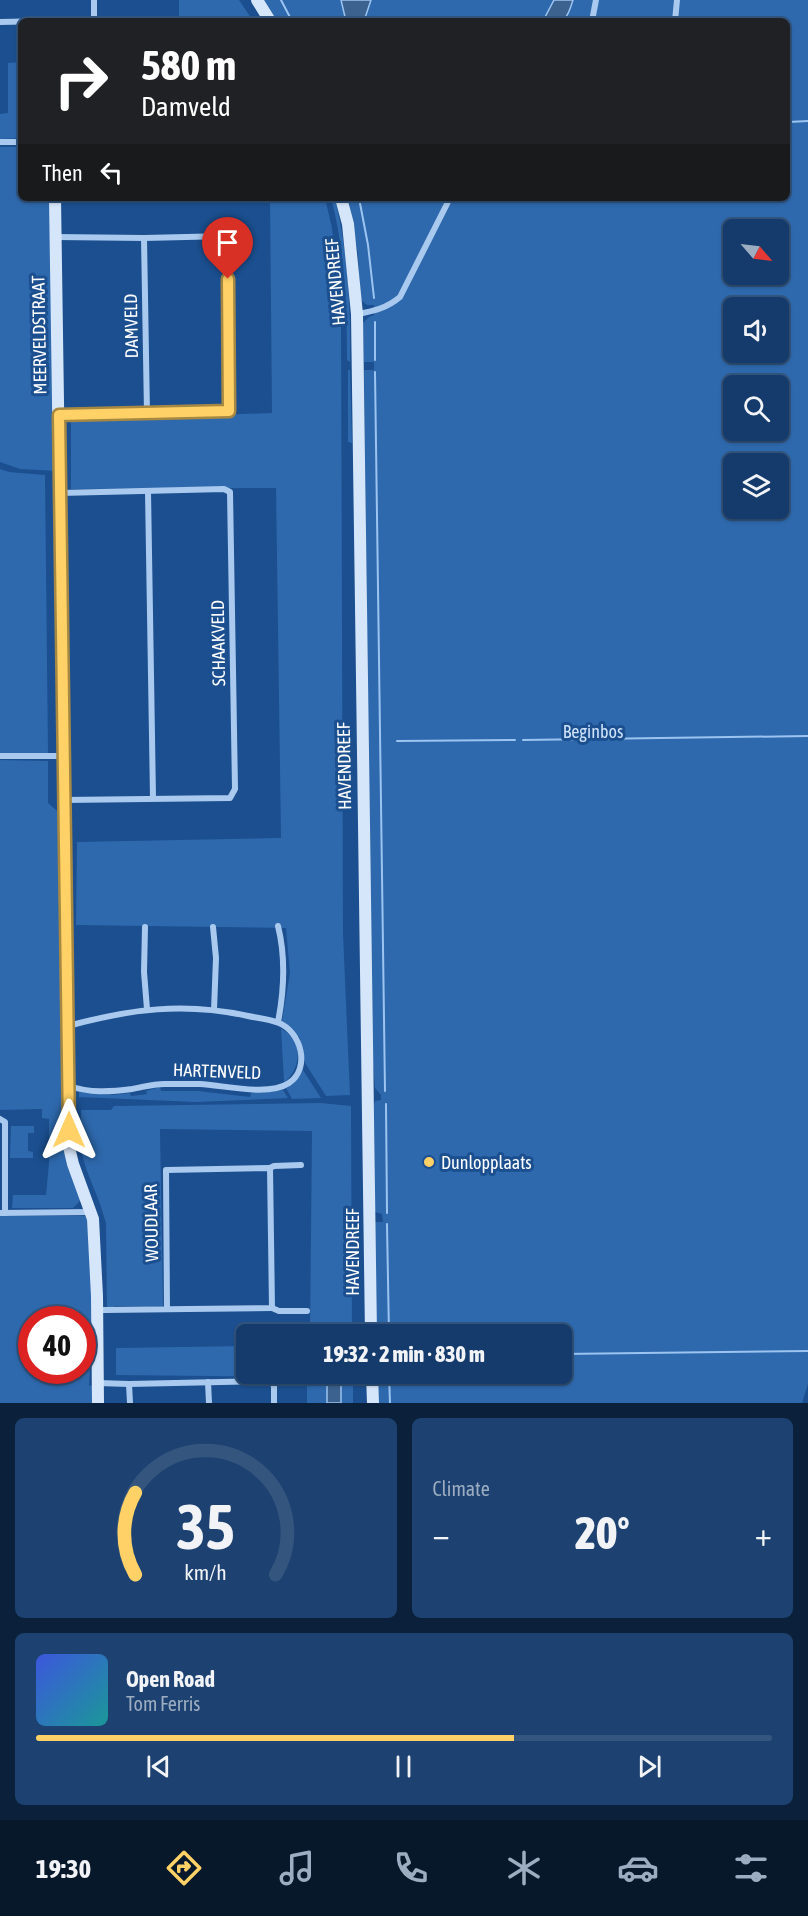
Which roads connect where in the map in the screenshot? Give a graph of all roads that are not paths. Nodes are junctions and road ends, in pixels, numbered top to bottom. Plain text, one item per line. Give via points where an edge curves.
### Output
1 (94, 0) edge
2 (257, 0) edge
3 (596, 0) edge
4 (677, 0) edge
5 (94, 18) edge
6 (268, 18) edge
7 (593, 18) edge
8 (675, 18) edge
9 (0, 21) edge
10 (18, 21) edge
11 (18, 141) edge
12 (0, 142) edge
13 (56, 201) edge
14 (342, 201) edge
15 (448, 201) edge
16 (56, 237) junction
17 (144, 238) junction
18 (357, 314) junction
19 (147, 413) junction
20 (59, 415) junction
21 (148, 491) junction
22 (60, 493) junction
23 (0, 756) edge
24 (63, 756) junction
25 (153, 798) junction
26 (64, 800) junction
27 (278, 926) dead end
28 (145, 927) dead end
29 (213, 927) dead end
30 (147, 1009) junction
31 (214, 1010) junction
32 (278, 1023) junction
33 (68, 1026) junction
34 (69, 1086) junction
35 (0, 1119) edge
36 (301, 1166) dead end
37 (270, 1168) junction
38 (3, 1193) edge
39 (91, 1212) junction
40 (3, 1213) edge
41 (272, 1308) junction
42 (167, 1309) junction
43 (97, 1310) junction
44 (307, 1311) dead end
45 (371, 1324) edge
46 (98, 1382) junction
47 (208, 1382) junction
48 (129, 1384) junction
49 (372, 1384) edge
50 (98, 1403) edge
51 (130, 1403) edge
52 (209, 1403) edge
53 (274, 1403) edge
54 (373, 1403) edge

1 - 5 street
2 - 6 street
3 - 7 street
4 - 8 street
9 - 10 street
11 - 12 street
13 - 16 street, MEERVELDSTRAAT
14 - 18 street, HAVENDREEF via 348,224
15 - 18 street via 400,297 380,310
16 - 17 street
16 - 20 street, MEERVELDSTRAAT
17 - 19 street, DAMVELD
17 - 19 street via 228,236 229,411
18 - 45 street, HAVENDREEF
19 - 20 street
20 - 22 street, MEERVELDSTRAAT
21 - 22 street, SCHAAKVELD
21 - 25 street
21 - 25 street, SCHAAKVELD via 230,492 235,789 230,798
22 - 24 street, MEERVELDSTRAAT
23 - 24 street
24 - 26 street, MEERVELDSTRAAT
25 - 26 street, SCHAAKVELD
26 - 33 street, MEERVELDSTRAAT
27 - 32 street via 283,992
28 - 30 street
29 - 31 street
30 - 31 street
30 - 33 street
31 - 32 street
32 - 34 street, HARTENVELD via 292,1034 302,1053 296,1076 289,1083 243,1090 201,1084 109,1091
33 - 34 street, MEERVELDSTRAAT
34 - 39 street, MEERVELDSTRAAT via 70,1155
35 - 38 street via 5,1122
36 - 37 street, WOUDLAAR
37 - 41 street
37 - 42 street, WOUDLAAR via 166,1170
38 - 40 street
39 - 40 street
39 - 43 street, MEERVELDSTRAAT
41 - 42 street
41 - 44 street
42 - 43 street
43 - 46 street, MEERVELDSTRAAT
46 - 48 street
46 - 50 street, MEERVELDSTRAAT
47 - 48 street
47 - 52 street
47 - 53 street via 268,1381 274,1385
48 - 51 street
49 - 54 street

